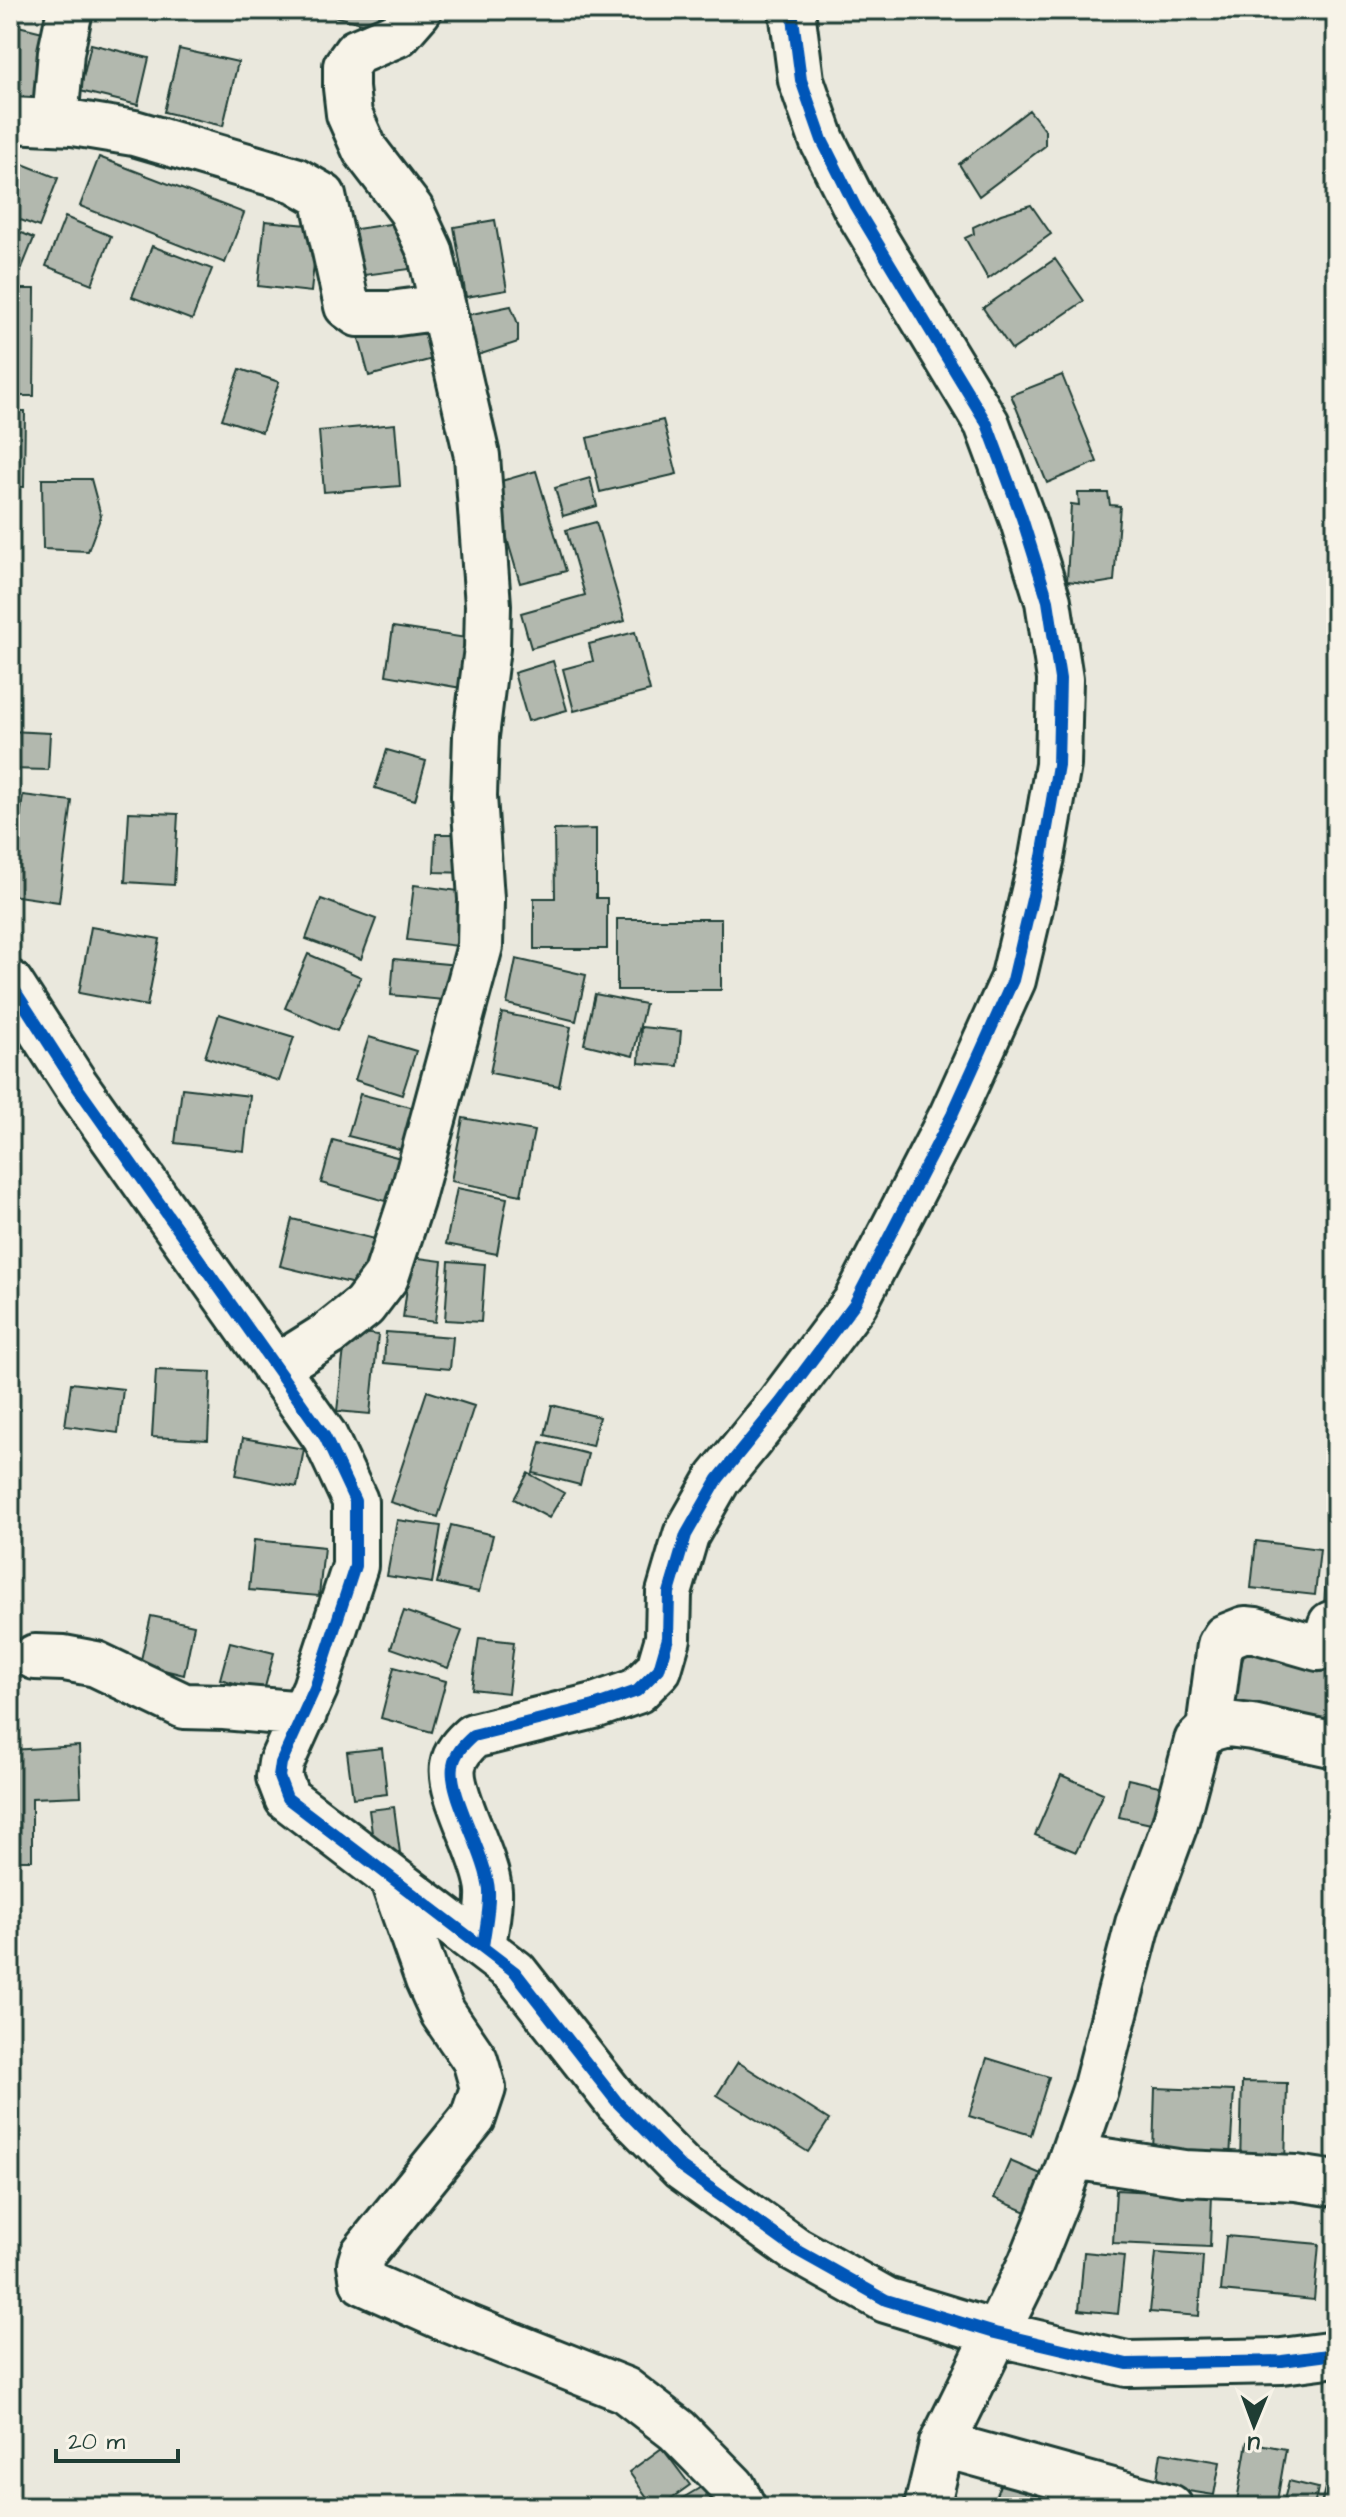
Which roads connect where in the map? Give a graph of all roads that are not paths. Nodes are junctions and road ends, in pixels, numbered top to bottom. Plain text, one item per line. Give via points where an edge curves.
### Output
1 (70, 10) edge
2 (419, 10) edge
3 (792, 10) edge
4 (10, 120) edge
5 (55, 122) junction
6 (443, 307) junction
7 (10, 983) edge
8 (275, 1368) junction
9 (1331, 1624) dead end
10 (35, 1657) dead end
11 (304, 1714) junction
12 (1209, 1729) junction
13 (1336, 1745) edge
14 (392, 1878) junction
15 (483, 1947) junction
16 (1072, 2156) junction
17 (1336, 2184) edge
18 (995, 2333) junction
19 (1336, 2354) edge
20 (942, 2444) junction
21 (743, 2507) edge
22 (927, 2507) edge
23 (1170, 2507) edge

1 - 5 street
2 - 6 street via 398,34 356,52 346,66 346,88 349,114 365,150 411,210 430,251
3 - 15 street via 801,80 822,140 855,206 987,424 1022,518 1048,601 1060,679 1058,765 1042,857 1007,994 952,1115 855,1303 718,1479 686,1535 669,1593 668,1638 659,1669 637,1691 473,1736 461,1747 453,1768 456,1788 483,1858 489,1892
4 - 5 street
5 - 6 street via 134,133 295,180 323,196 347,306 358,314
6 - 8 street via 477,456 488,605 474,796 480,946 386,1277 364,1306
7 - 8 street
8 - 11 street via 325,1437 355,1501 355,1566
9 - 12 street via 1318,1648 1255,1630 1225,1637
10 - 11 street via 96,1664 184,1706
11 - 14 street via 281,1763 279,1777 287,1798
12 - 13 street via 1227,1724 1252,1727
12 - 16 street via 1197,1741 1175,1824 1138,1924 1095,2090
14 - 15 street
14 - 21 street via 428,1980 475,2060 483,2088 473,2118 363,2254 363,2282 625,2390 677,2430 733,2487
15 - 18 street via 515,1972 617,2102 682,2168 795,2249 886,2300
16 - 17 street via 1184,2173
16 - 18 street via 1031,2263
18 - 19 street via 1127,2364 1282,2361
18 - 20 street
20 - 22 street
20 - 23 street

